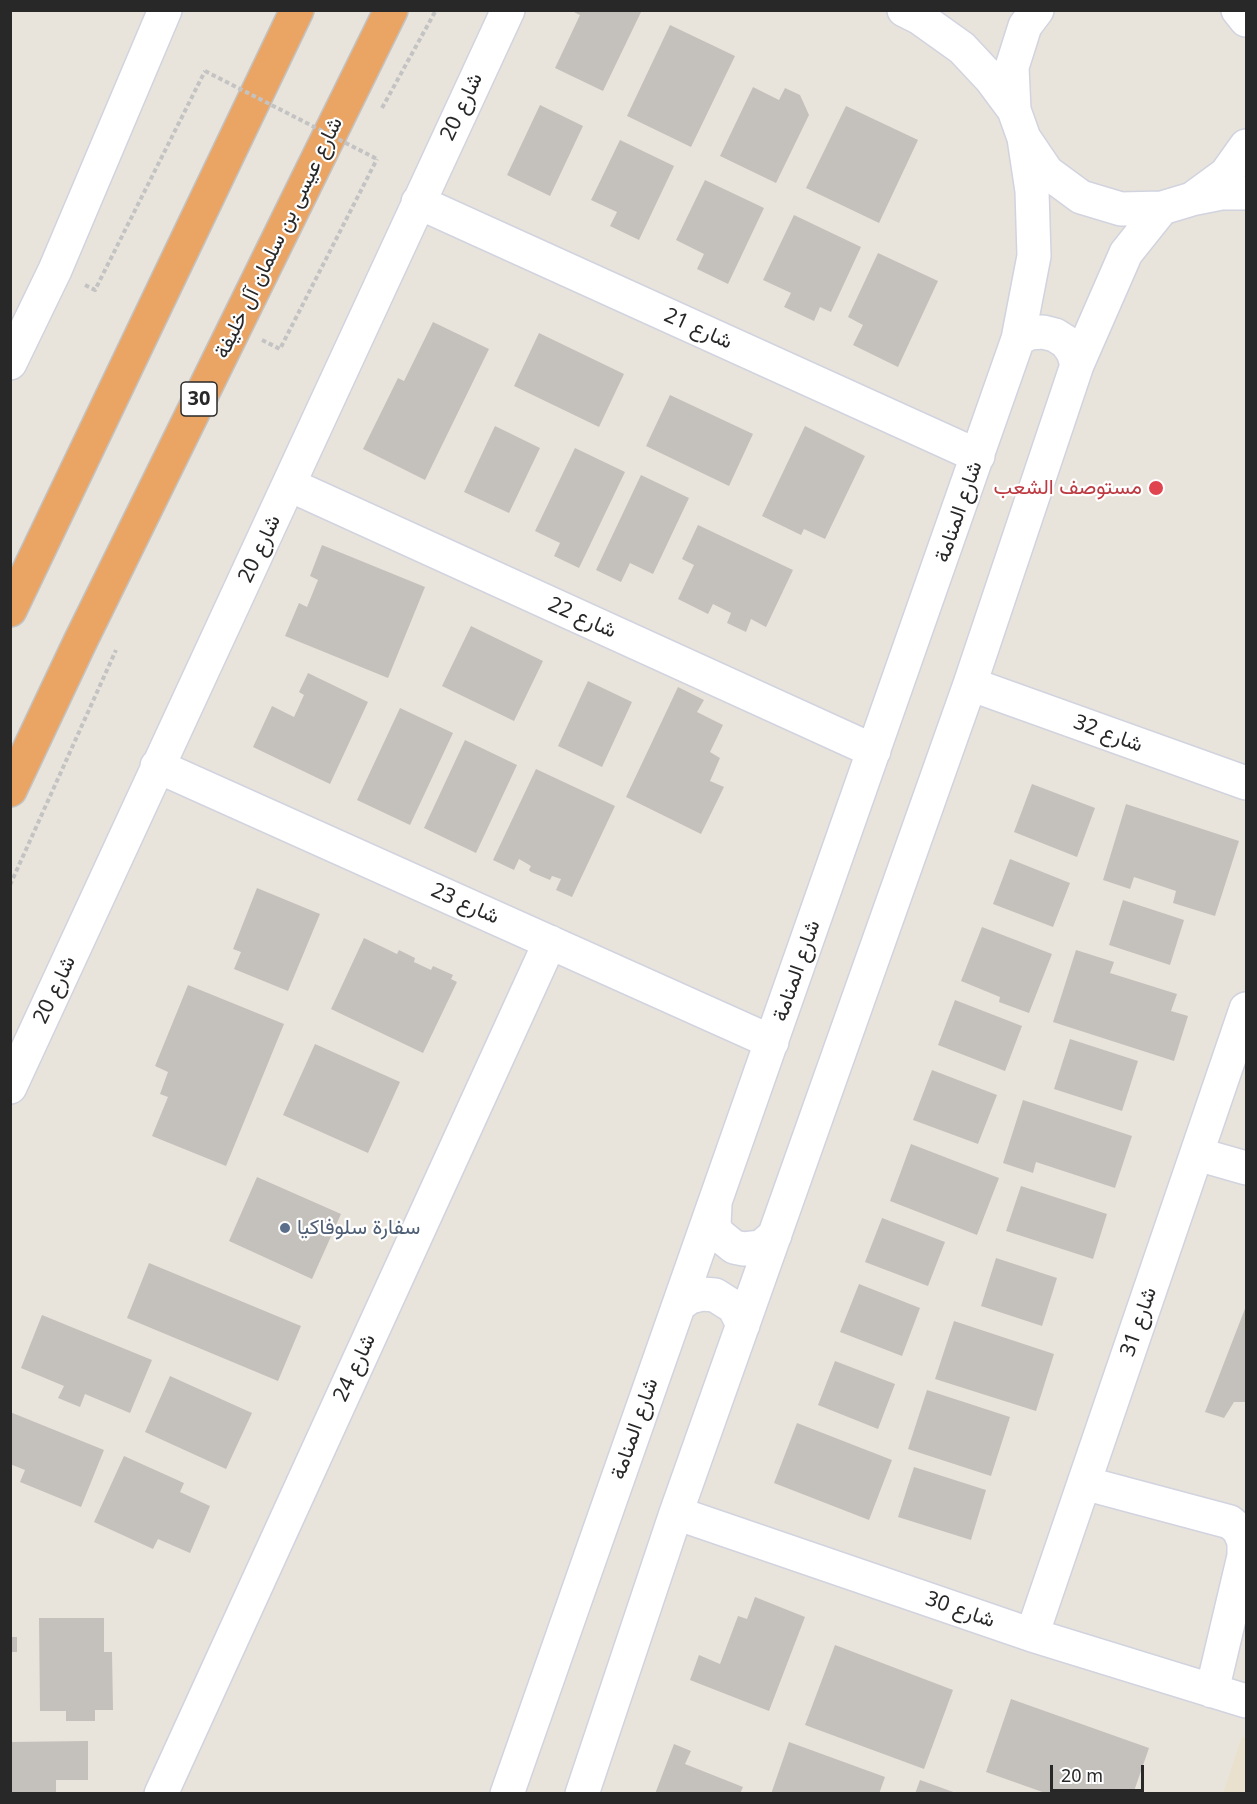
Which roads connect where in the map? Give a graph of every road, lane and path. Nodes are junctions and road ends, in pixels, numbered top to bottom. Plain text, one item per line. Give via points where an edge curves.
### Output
1 (165, 10) edge
2 (297, 10) edge
3 (391, 10) edge
4 (508, 10) edge
5 (904, 10) edge
6 (1036, 10) edge
7 (1239, 10) edge
8 (1246, 20) edge
9 (1019, 124) junction
10 (1246, 146) edge
11 (1246, 193) edge
12 (418, 202) junction
13 (1177, 203) junction
14 (95, 290) dead end
15 (256, 337) dead end
16 (1018, 339) junction
17 (10, 363) edge
18 (1077, 365) junction
19 (978, 456) junction
20 (290, 485) junction
21 (10, 610) edge
22 (970, 684) junction
23 (874, 751) junction
24 (158, 766) junction
25 (1246, 783) edge
26 (10, 790) edge
27 (550, 942) junction
28 (1246, 1009) edge
29 (772, 1042) junction
30 (10, 1087) edge
31 (1197, 1154) junction
32 (1246, 1168) edge
33 (715, 1205) junction
34 (775, 1235) junction
35 (679, 1305) junction
36 (743, 1325) junction
37 (1084, 1483) junction
38 (676, 1513) junction
39 (1032, 1635) junction
40 (1212, 1691) junction
41 (1246, 1701) edge
42 (161, 1794) edge
43 (507, 1794) edge
44 (582, 1794) edge

1 - 17 street via 55,270
2 - 21 highway
3 - 26 highway, شارع عيسى بن سلمان آل خليفة / 30
4 - 12 street, شارع 20
5 - 9 street via 962,48 991,79
6 - 9 street, شارع المنامة via 1025,26 1012,67
7 - 8 street
9 - 13 street via 1047,172 1081,197 1121,209
9 - 16 street, شارع المنامة via 1032,192 1034,256
10 - 13 street via 1226,174
11 - 13 street via 1221,193
12 - 19 street, شارع 21
12 - 20 street, شارع 20
13 - 18 street via 1126,252
14 - 15 path, bridge via 205,71 377,159 280,349
16 - 18 street via 1030,333 1055,334 1066,342
16 - 19 street, شارع المنامة
18 - 22 street
19 - 23 street, شارع المنامة
20 - 23 street, شارع 22
20 - 24 street, شارع 20
22 - 25 street, شارع 32
22 - 34 street
23 - 29 street, شارع المنامة
24 - 27 street, شارع 23
24 - 30 street, شارع 20
27 - 29 street, شارع 23
27 - 42 street, شارع 24
28 - 31 street, شارع 31
29 - 33 street, شارع المنامة
31 - 32 street
31 - 37 street, شارع 31
33 - 34 street via 714,1225 718,1234 734,1247 744,1250 761,1246
33 - 35 street, شارع المنامة
34 - 36 street
35 - 36 street via 690,1297 715,1295 734,1307
35 - 43 street, شارع المنامة
36 - 38 street
37 - 39 street, شارع 31
37 - 40 street via 1230,1522 1239,1530 1244,1556
38 - 39 street, شارع 30
38 - 44 street
39 - 40 street, شارع 30
40 - 41 street, شارع 30

